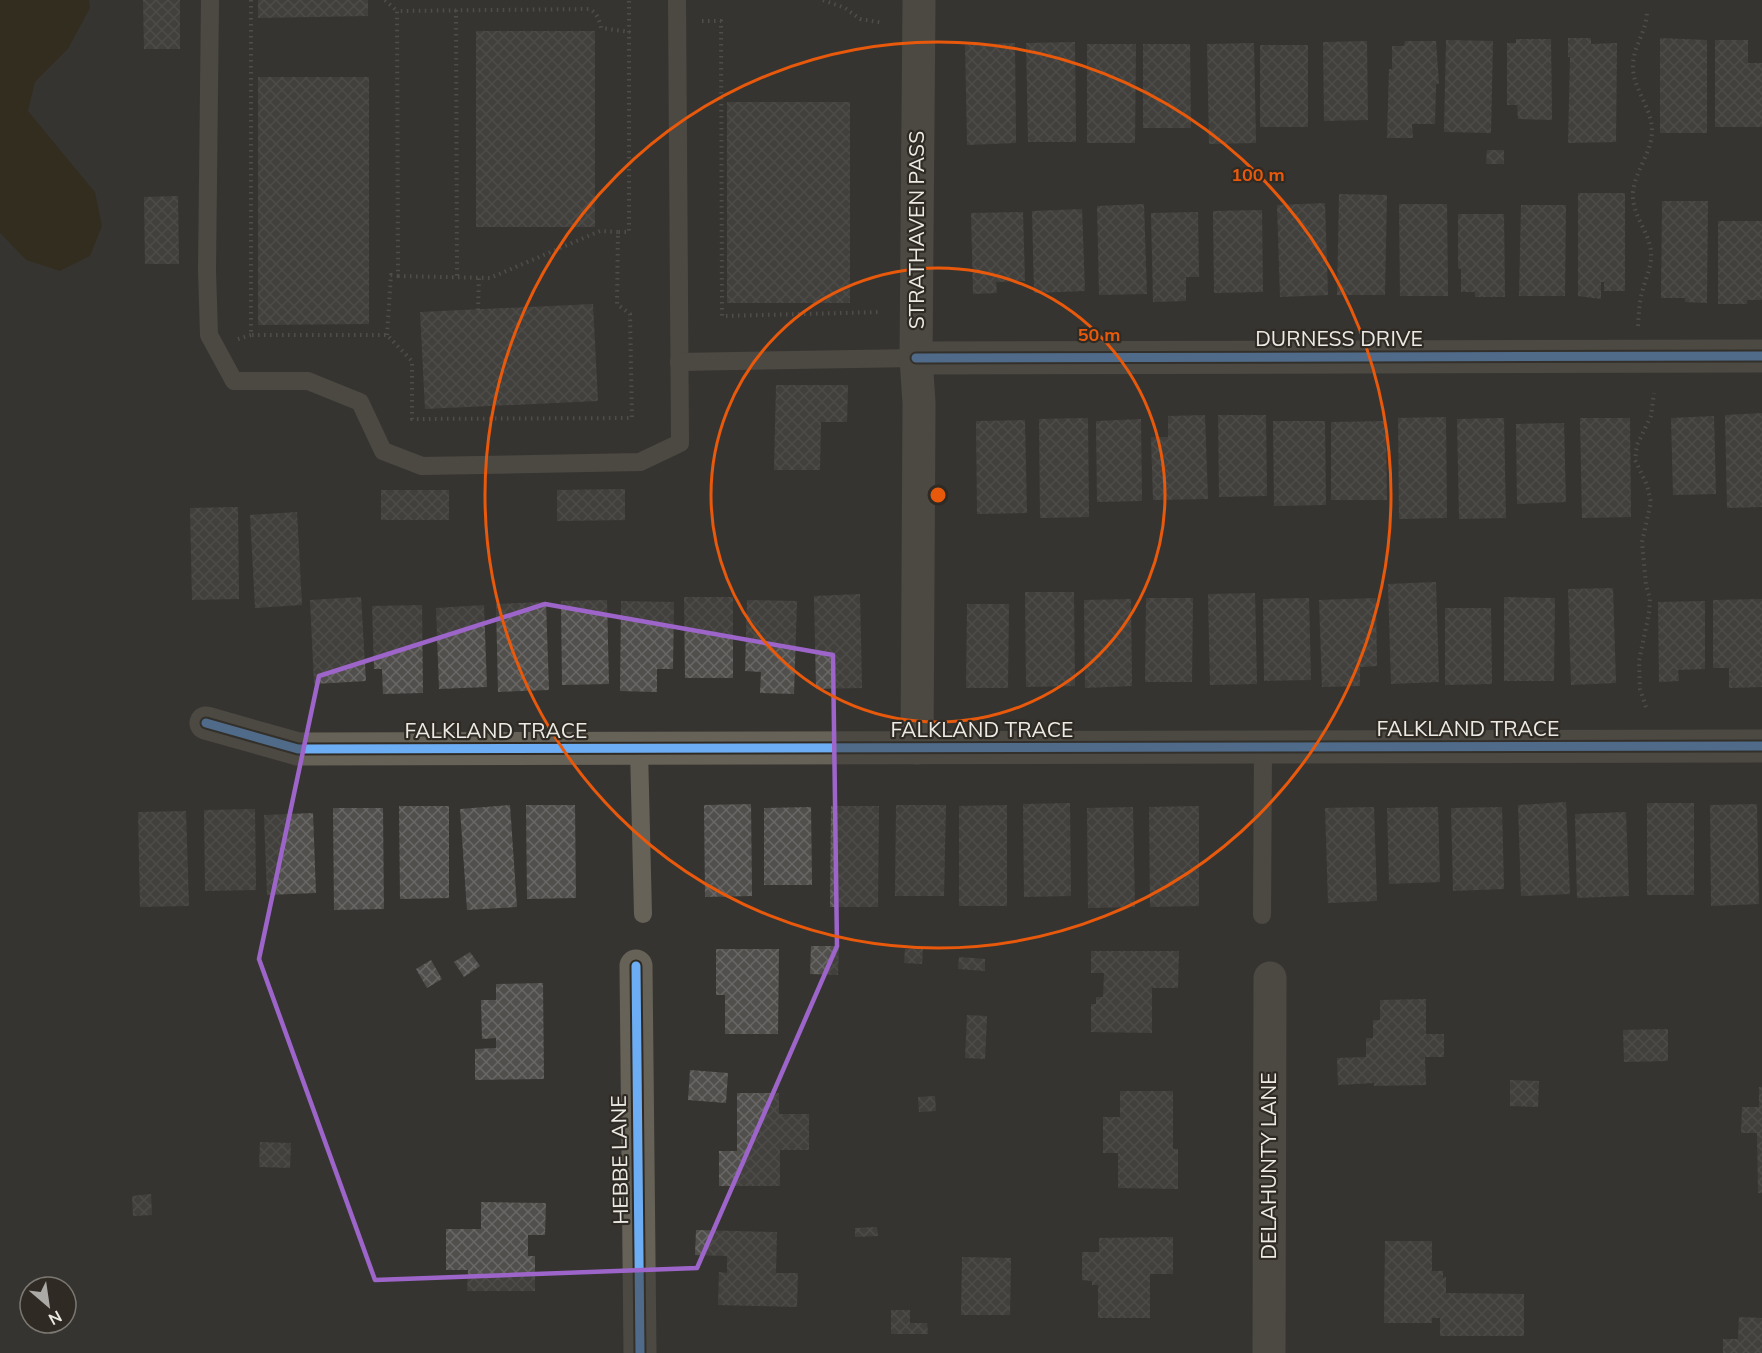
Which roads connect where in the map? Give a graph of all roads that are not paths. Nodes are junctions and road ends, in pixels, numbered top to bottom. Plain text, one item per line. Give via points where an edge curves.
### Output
1 (210, 0) edge
2 (677, 0) edge
3 (919, 0) edge
4 (1762, 356) edge
5 (916, 358) junction
6 (679, 362) junction
7 (206, 723) dead end
8 (1762, 746) edge
9 (1263, 747) junction
10 (917, 748) junction
11 (639, 749) junction
12 (643, 914) dead end
13 (1262, 915) dead end
14 (636, 966) dead end
15 (1270, 978) dead end
16 (640, 1353) edge
17 (1269, 1353) edge

1 - 6 lane via 209,335 234,381 308,381 360,402 383,451 422,466 640,462 680,443
2 - 6 lane
3 - 5 street, STRATHAVEN PASS
4 - 5 street, DURNESS DRIVE
5 - 6 lane
5 - 10 street, STRATHAVEN PASS
7 - 11 street, FALKLAND TRACE via 298,749
8 - 9 street, FALKLAND TRACE
9 - 10 street, FALKLAND TRACE
9 - 13 lane
10 - 11 street, FALKLAND TRACE
11 - 12 lane
14 - 16 street, HEBBE LANE
15 - 17 street, DELAHUNTY LANE

